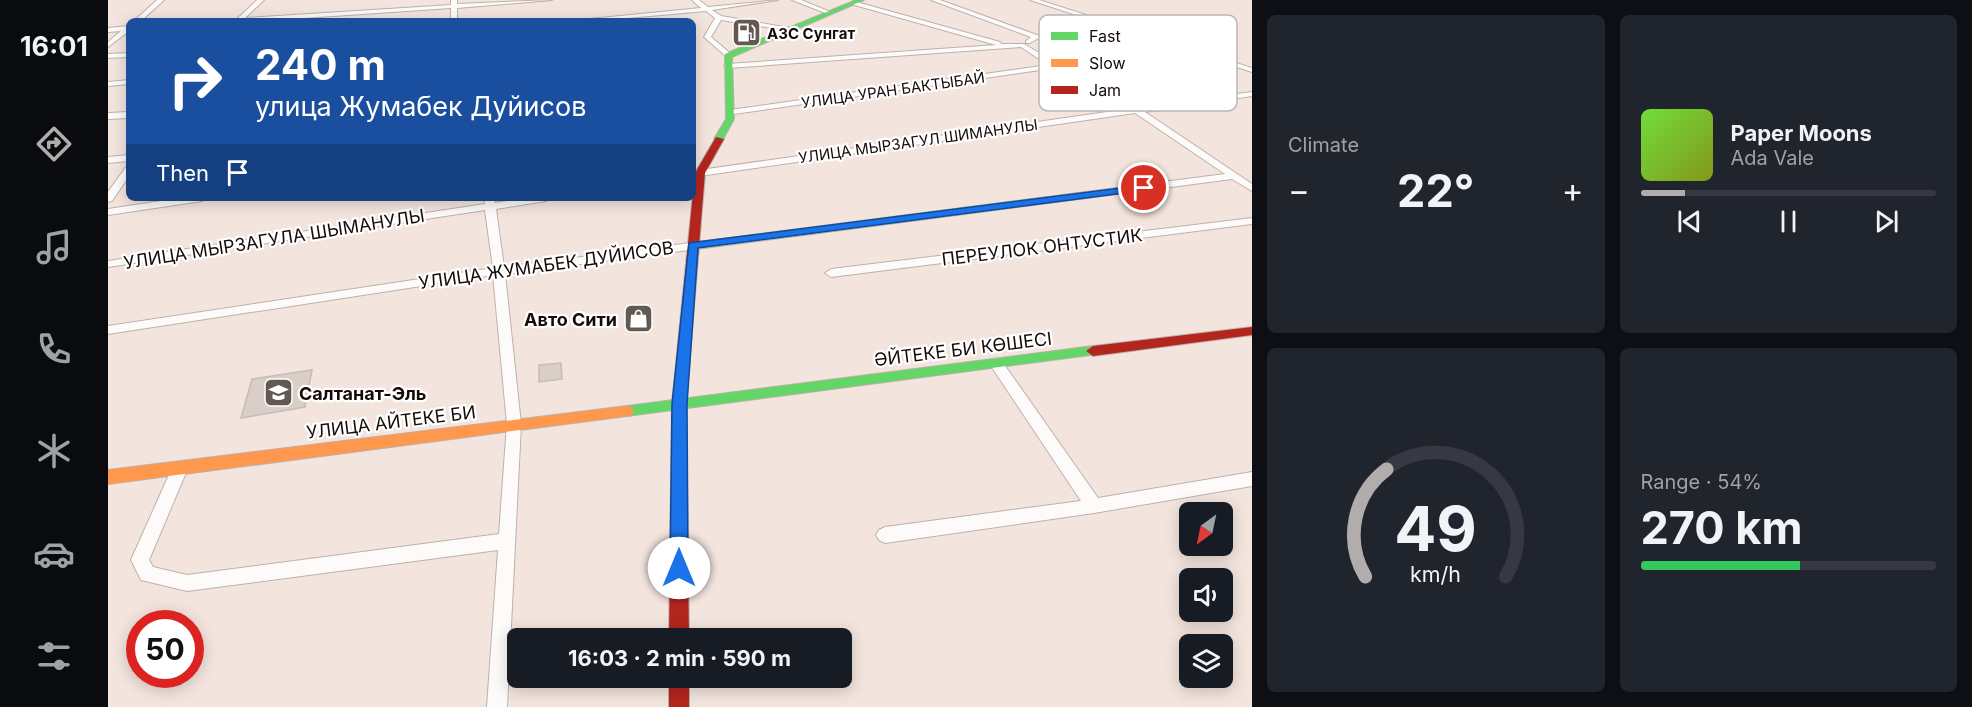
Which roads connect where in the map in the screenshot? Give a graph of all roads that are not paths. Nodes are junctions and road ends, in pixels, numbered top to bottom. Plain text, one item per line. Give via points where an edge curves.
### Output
1 (161, 0) edge
2 (261, 0) edge
3 (549, 0) edge
4 (695, 0) edge
5 (776, 0) edge
6 (795, 0) edge
7 (934, 0) edge
8 (1033, 0) edge
9 (857, 2) edge
10 (453, 3) edge
11 (706, 9) junction
12 (830, 13) junction
13 (1080, 15) edge
14 (140, 18) edge
15 (241, 18) edge
16 (274, 18) edge
17 (454, 18) edge
18 (606, 18) edge
19 (718, 18) junction
20 (126, 28) edge
21 (792, 29) junction
22 (108, 30) edge
23 (126, 30) edge
24 (1036, 37) junction
25 (1039, 37) edge
26 (108, 45) edge
27 (1022, 45) junction
28 (1011, 46) junction
29 (126, 55) edge
30 (108, 56) edge
31 (1039, 56) edge
32 (728, 61) junction
33 (1237, 65) edge
34 (1039, 68) edge
35 (1252, 70) edge
36 (126, 82) edge
37 (108, 84) edge
38 (1252, 94) edge
39 (1237, 96) edge
40 (1129, 111) edge
41 (1138, 111) edge
42 (730, 113) junction
43 (126, 115) edge
44 (108, 116) edge
45 (126, 158) edge
46 (108, 160) edge
47 (126, 174) edge
48 (696, 174) edge
49 (1235, 176) junction
50 (1252, 188) edge
51 (108, 199) edge
52 (182, 201) edge
53 (695, 201) edge
54 (490, 202) edge
55 (108, 212) edge
56 (1252, 221) edge
57 (693, 245) junction
58 (108, 264) edge
59 (499, 271) junction
60 (831, 273) dead end
61 (108, 330) edge
62 (1252, 331) edge
63 (996, 363) junction
64 (679, 404) junction
65 (514, 424) junction
66 (180, 468) junction
67 (108, 477) edge
68 (1252, 479) edge
69 (1094, 506) junction
70 (885, 535) dead end
71 (507, 541) junction
72 (679, 628) edge
73 (679, 688) edge
74 (497, 707) edge
75 (679, 707) edge

1 - 14 street
2 - 15 street
3 - 10 street
4 - 11 street
5 - 11 street
6 - 12 street
7 - 24 street
8 - 13 street
9 - 12 main road
9 - 28 street
10 - 16 street
10 - 17 street
11 - 18 street
11 - 19 street
12 - 21 main road
19 - 21 street
19 - 32 street via 704,37
20 - 22 street
21 - 32 main road
23 - 26 street
24 - 25 street
24 - 27 street
27 - 28 street
27 - 31 street
28 - 32 street
29 - 30 street
32 - 42 main road
33 - 35 street
34 - 42 street, УЛИЦА УРАН БАКТЫБАЙ
36 - 37 street
38 - 39 street, УЛИЦА МЫРЗАГУЛ ШИМАНУЛЫ
40 - 48 street, УЛИЦА МЫРЗАГУЛ ШИМАНУЛЫ
41 - 49 street
42 - 48 main road
43 - 44 street
45 - 46 street
47 - 51 street
49 - 50 street
49 - 57 street, УЛИЦА ЖУМАБЕК ДУЙИСОВ
52 - 55 street
53 - 57 main road
54 - 58 street, УЛИЦА МЫРЗАГУЛА ШЫМАНУЛЫ
54 - 59 street
56 - 60 street, ПЕРЕУЛОК ОНТУСТИК
57 - 59 street, УЛИЦА ЖУМАБЕК ДУЙИСОВ
57 - 64 main road
59 - 61 street, УЛИЦА ЖУМАБЕК ДУЙИСОВ
59 - 65 street
62 - 63 main road, ӘЙТЕКЕ БИ КӨШЕСІ
63 - 64 main road, ӘЙТЕКЕ БИ КӨШЕСІ
63 - 69 street
64 - 65 main road, УЛИЦА АЙТЕКЕ БИ
64 - 72 main road
65 - 66 main road, УЛИЦА АЙТЕКЕ БИ
65 - 71 street
66 - 67 main road, УЛИЦА АЙТЕКЕ БИ
66 - 71 street via 140,560 147,574 187,583
68 - 69 street
69 - 70 street
71 - 74 street
73 - 75 main road

